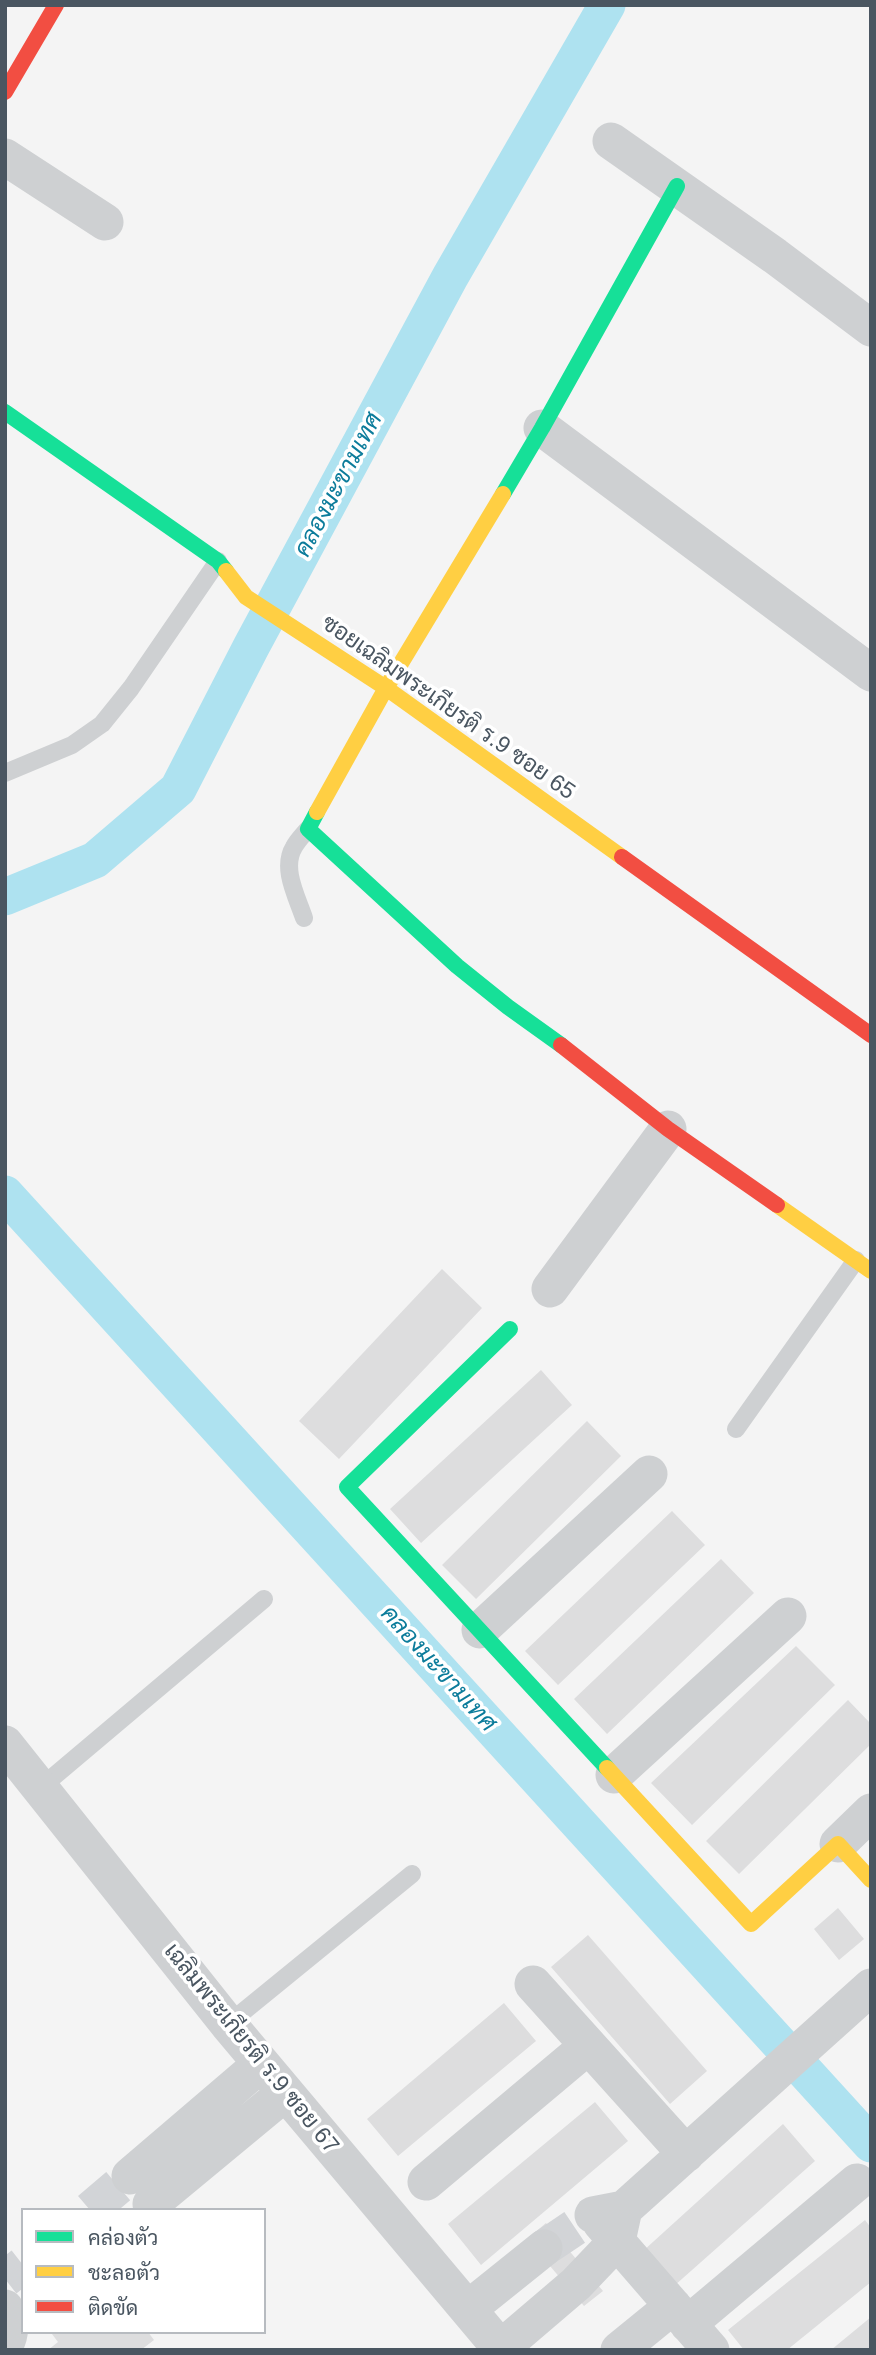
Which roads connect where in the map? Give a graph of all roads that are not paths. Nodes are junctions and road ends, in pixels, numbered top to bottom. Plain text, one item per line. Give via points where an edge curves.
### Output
1 (55, 5) edge
2 (5, 92) edge
3 (611, 141) dead end
4 (5, 157) edge
5 (677, 186) junction
6 (105, 222) dead end
7 (871, 328) edge
8 (5, 412) edge
9 (542, 428) junction
10 (218, 561) junction
11 (871, 673) edge
12 (386, 688) junction
13 (5, 774) edge
14 (308, 829) junction
15 (304, 918) dead end
16 (871, 1035) edge
17 (668, 1129) junction
18 (864, 1266) edge
19 (550, 1289) dead end
20 (510, 1329) dead end
21 (736, 1429) dead end
22 (649, 1474) dead end
23 (264, 1599) dead end
24 (788, 1616) dead end
25 (480, 1630) junction
26 (5, 1744) edge
27 (614, 1775) junction
28 (40, 1788) junction
29 (871, 1812) edge
30 (838, 1844) junction
31 (412, 1874) dead end
32 (871, 1880) edge
33 (533, 1984) dead end
34 (871, 1987) edge
35 (228, 2024) junction
36 (588, 2046) junction
37 (261, 2064) junction
38 (285, 2093) junction
39 (686, 2154) junction
40 (426, 2182) dead end
41 (857, 2182) dead end
42 (611, 2222) junction
43 (544, 2248) tunnel mouth
44 (5, 2308) edge
45 (468, 2309) junction
46 (691, 2326) edge
47 (5, 2345) edge
48 (501, 2349) edge
49 (619, 2350) edge

1 - 2 street
3 - 5 street
4 - 6 street
5 - 7 street
5 - 9 street
8 - 10 street, ซอยเฉลิมพระเกียรติ ร.9 ซอย 65
9 - 11 street
9 - 12 street
10 - 12 street, ซอยเฉลิมพระเกียรติ ร.9 ซอย 65 via 246,597
10 - 13 lane via 102,724 72,745
12 - 14 street
12 - 16 street, ซอยเฉลิมพระเกียรติ ร.9 ซอย 65
14 - 15 lane via 292,849 289,864
14 - 17 street via 457,967
17 - 18 street
17 - 19 street
18 - 21 lane
20 - 25 street via 347,1487
22 - 25 street
23 - 28 lane
24 - 27 street
25 - 27 street
26 - 28 street, เฉลิมพระเกียรติ ร.9 ซอย 67
27 - 30 street via 751,1924
28 - 35 street, เฉลิมพระเกียรติ ร.9 ซอย 67
29 - 30 street
30 - 32 street
31 - 35 lane
33 - 36 street
34 - 39 street
35 - 37 street, เฉลิมพระเกียรติ ร.9 ซอย 67
36 - 39 street
36 - 40 street
37 - 38 street, เฉลิมพระเกียรติ ร.9 ซอย 67
37 - 38 street via 141,2190
38 - 45 street, เฉลิมพระเกียรติ ร.9 ซอย 67
39 - 42 street
41 - 46 street
42 - 46 street
42 - 48 street via 576,2284
43 - 45 street
44 - 47 street via 11,2331
45 - 48 street, เฉลิมพระเกียรติ ร.9 ซอย 67
46 - 49 street

